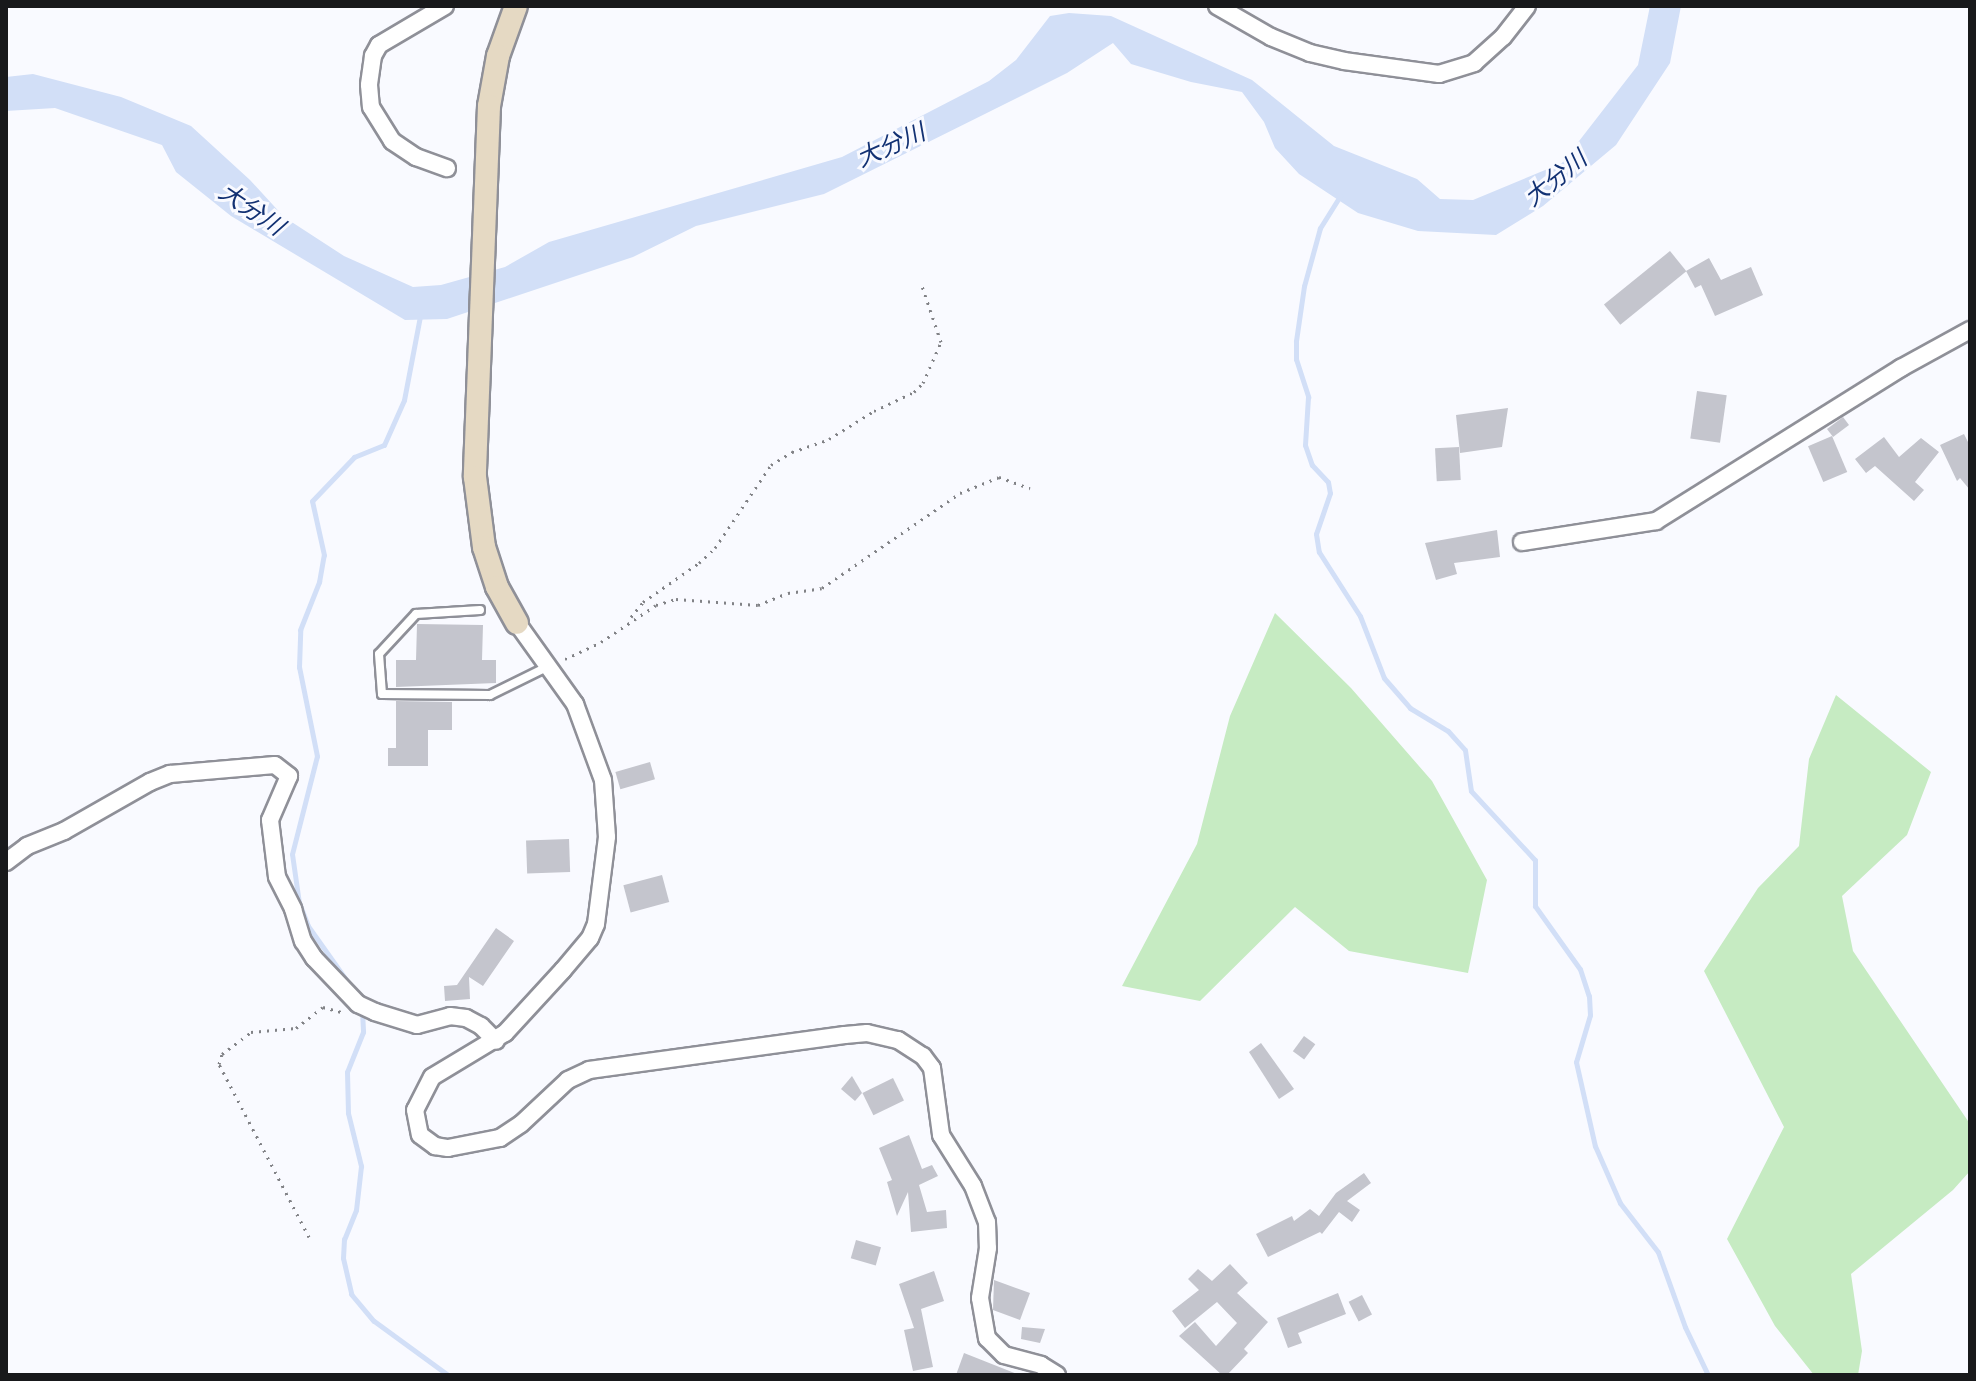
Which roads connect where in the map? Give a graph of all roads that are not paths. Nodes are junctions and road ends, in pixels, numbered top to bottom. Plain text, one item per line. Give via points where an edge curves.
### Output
1 (445, 6) edge
2 (516, 6) edge
3 (1217, 6) edge
4 (1527, 6) edge
5 (447, 168) dead end
6 (1970, 330) edge
7 (1522, 542) dead end
8 (480, 610) dead end
9 (517, 623) joint
10 (548, 666) junction
11 (6, 862) edge
12 (496, 1041) junction
13 (1057, 1375) edge

1 - 5 street via 379,45 369,85 371,107 392,141
2 - 9 street via 493,72 475,477 479,525 497,587
3 - 4 street via 1310,53 1428,74 1451,73 1474,63
6 - 7 street via 1656,521
8 - 10 lane via 416,614 379,654 382,694 490,695
9 - 10 street
10 - 12 street via 580,714 603,780 607,837 596,924 563,970
11 - 12 street via 27,846 170,774 275,765 289,776 270,820 277,877 303,941 358,1004 417,1025 450,1016 466,1018
12 - 13 street via 438,1071 423,1089 415,1122 427,1142 448,1148 500,1138 568,1080 589,1070 867,1033 913,1048 932,1068 941,1135 973,1186 987,1222 980,1298 987,1338 1004,1355

